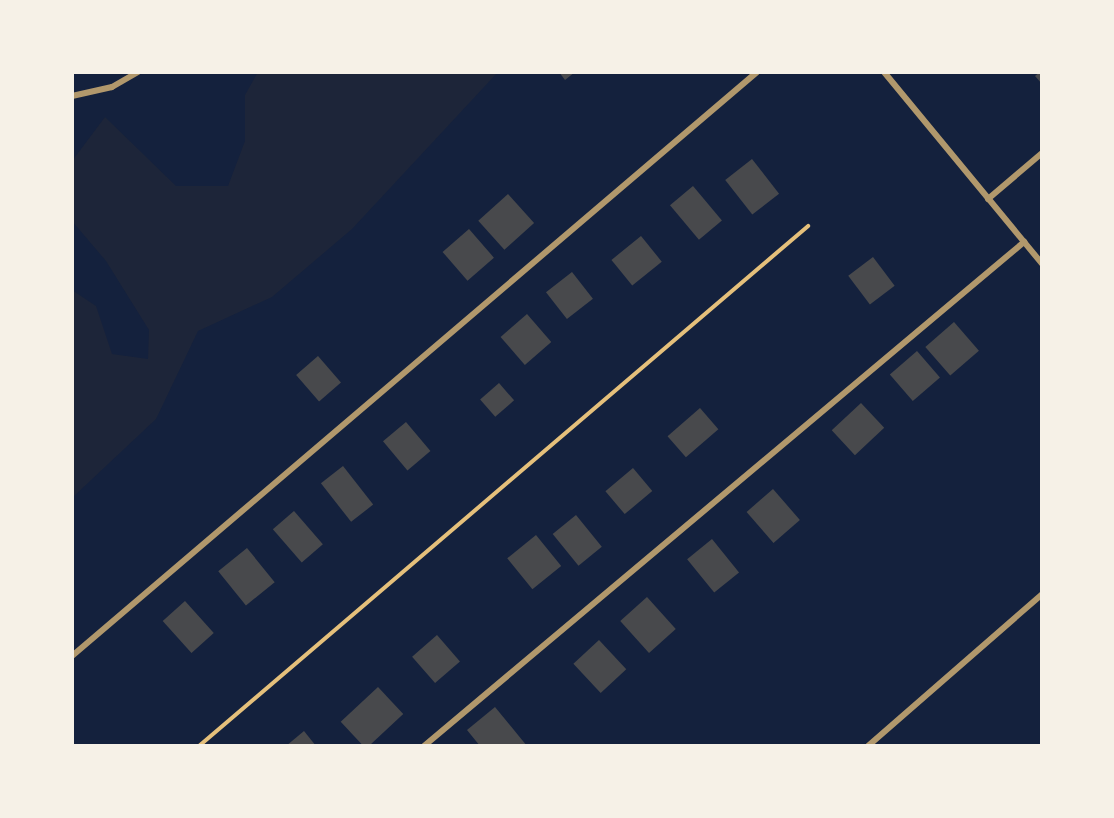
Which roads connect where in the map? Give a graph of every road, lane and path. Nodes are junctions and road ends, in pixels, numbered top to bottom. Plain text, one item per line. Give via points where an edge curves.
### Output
1 (138, 72) edge
2 (757, 72) edge
3 (884, 72) edge
4 (72, 96) edge
5 (1042, 153) edge
6 (988, 199) junction
7 (808, 226) dead end
8 (1024, 242) junction
9 (1042, 264) edge
10 (1042, 594) edge
11 (72, 657) edge
12 (199, 746) edge
13 (424, 746) edge
14 (867, 746) edge

1 - 4 street via 112,87
2 - 11 street
3 - 6 street
5 - 6 street
6 - 8 street
7 - 12 path
8 - 9 street
8 - 13 street
10 - 14 street

